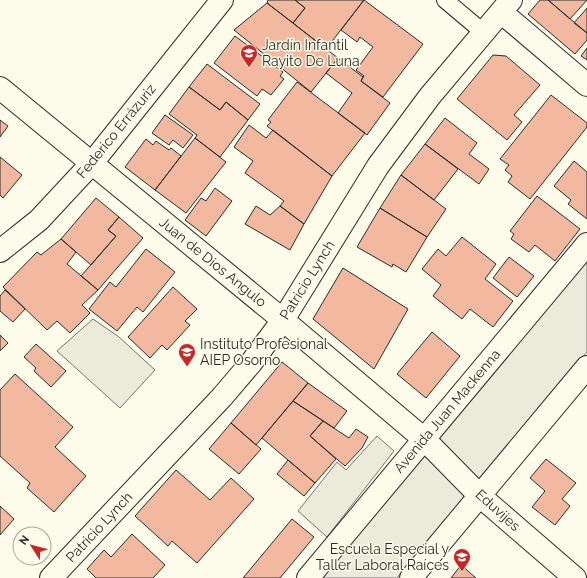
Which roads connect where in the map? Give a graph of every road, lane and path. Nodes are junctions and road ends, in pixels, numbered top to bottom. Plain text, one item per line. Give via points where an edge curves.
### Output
1 (222, 0) edge
2 (445, 0) edge
3 (506, 6) edge
4 (483, 32) junction
5 (587, 85) edge
6 (0, 88) edge
7 (92, 163) junction
8 (587, 244) edge
9 (0, 251) edge
10 (283, 320) junction
11 (587, 367) edge
12 (424, 439) junction
13 (480, 496) junction
14 (51, 578) edge
15 (308, 578) edge
16 (411, 578) edge
17 (574, 578) edge

1 - 7 street, Federico Errázuriz
2 - 4 street
3 - 4 street, Patricio Lynch
3 - 5 street
4 - 10 street, Patricio Lynch via 430,96 378,166
6 - 7 street, Juan de Dios Angulo
7 - 9 street, Federico Errázuriz via 38,220
7 - 10 street, Juan de Dios Angulo
8 - 12 street, Avenida Juan Mackenna
10 - 12 street, Juan de Dios Angulo
10 - 14 street, Patricio Lynch via 222,397
11 - 13 street
12 - 13 street, Eduvijes
12 - 15 street, Avenida Juan Mackenna
13 - 16 street
13 - 17 street, Eduvijes

